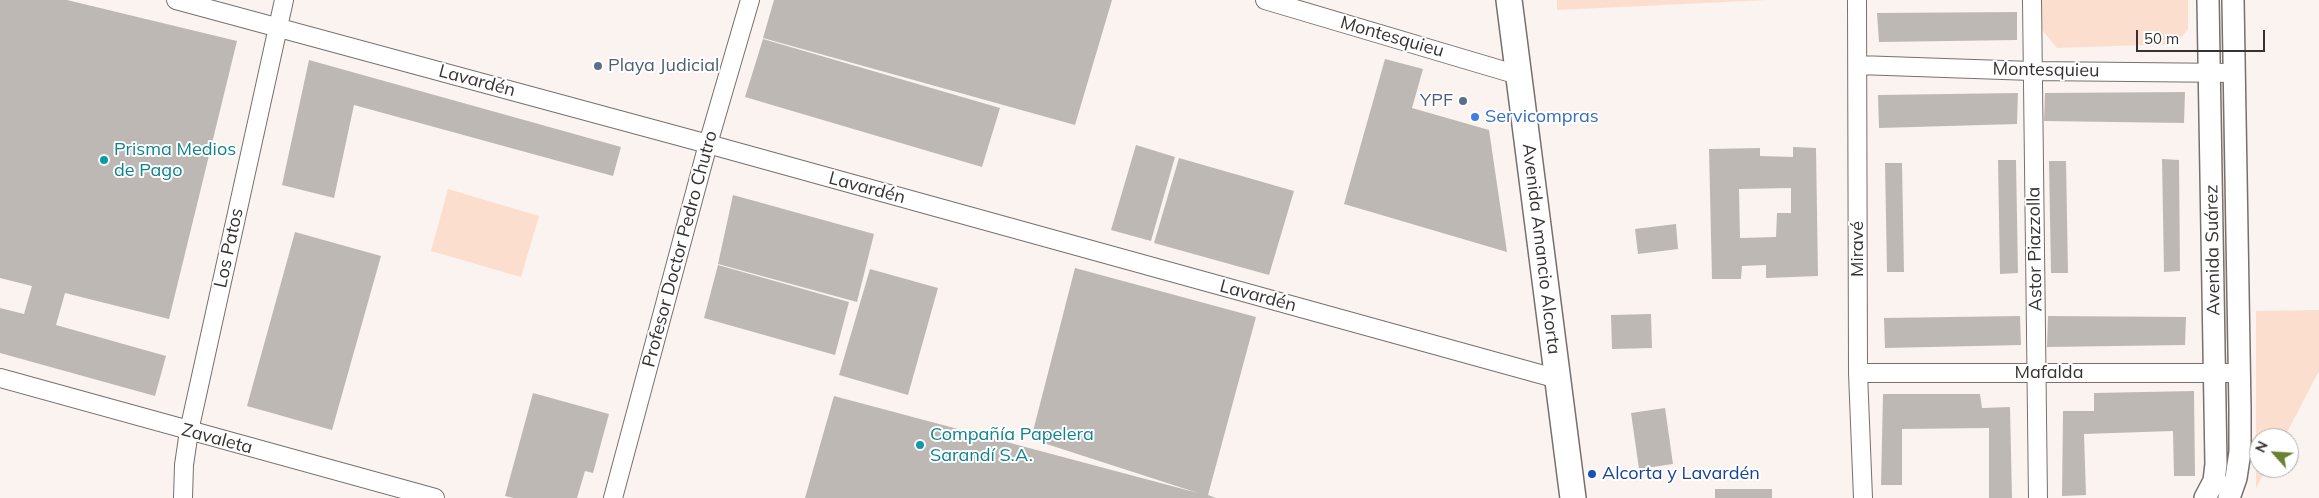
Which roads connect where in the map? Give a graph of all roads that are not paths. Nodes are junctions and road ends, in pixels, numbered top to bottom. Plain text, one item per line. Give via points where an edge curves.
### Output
1 (176, 0) edge
2 (284, 0) edge
3 (750, 0) edge
4 (1265, 0) edge
5 (1509, 0) edge
6 (1857, 0) edge
7 (2032, 0) edge
8 (2208, 0) edge
9 (2232, 0) edge
10 (278, 27) junction
11 (1858, 65) junction
12 (2032, 71) junction
13 (2209, 72) junction
14 (2234, 73) junction
15 (1518, 75) junction
16 (708, 144) junction
17 (1858, 373) junction
18 (2037, 373) junction
19 (2216, 373) junction
20 (2240, 373) junction
21 (0, 378) edge
22 (1558, 379) junction
23 (189, 431) junction
24 (183, 498) edge
25 (435, 498) edge
26 (613, 498) edge
27 (1573, 498) edge
28 (1863, 498) edge
29 (2038, 498) edge
30 (2204, 498) edge
31 (2229, 498) edge

1 - 10 street, Lavardén
2 - 10 street, Los Patos
3 - 16 street, Profesor Doctor Pedro Chutro
4 - 15 street, Montesquieu
5 - 15 main road, Avenida Amancio Alcorta
6 - 11 street, Miravé
7 - 12 street, Astor Piazzolla
8 - 13 street, Avenida Suárez
9 - 14 street, Avenida Suárez
10 - 16 street, Lavardén
10 - 23 street, Los Patos
11 - 12 street, Montesquieu
11 - 17 street, Miravé
12 - 13 street, Montesquieu
12 - 18 street, Astor Piazzolla
13 - 14 street, Montesquieu
13 - 19 street, Avenida Suárez
14 - 20 street, Avenida Suárez
15 - 22 main road, Avenida Amancio Alcorta
16 - 22 street, Lavardén
16 - 26 street, Profesor Doctor Pedro Chutro
17 - 18 street, Mafalda
17 - 28 street, Miravé
18 - 19 street, Mafalda
18 - 29 street, Astor Piazzolla
19 - 20 street, Mafalda
19 - 30 street, Avenida Suárez via 2216,464 2214,481
20 - 31 street, Avenida Suárez via 2240,452
21 - 23 street, Zavaleta
22 - 27 main road, Avenida Amancio Alcorta
23 - 24 street, Los Patos
23 - 25 street, Zavaleta

